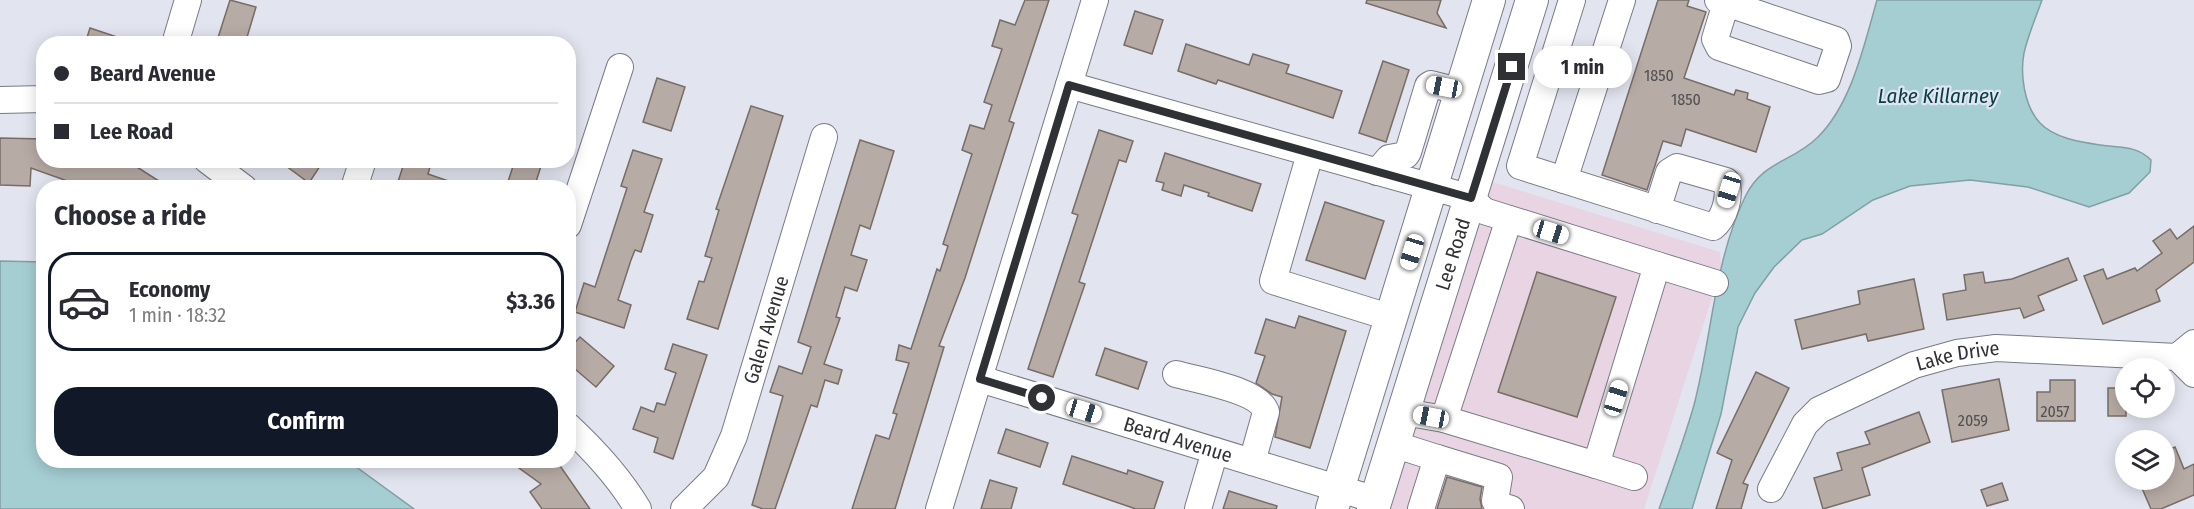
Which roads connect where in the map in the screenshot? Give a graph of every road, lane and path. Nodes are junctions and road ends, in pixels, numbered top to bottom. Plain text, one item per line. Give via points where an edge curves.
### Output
1 (188, 0) edge
2 (1095, 0) edge
3 (1490, 0) edge
4 (1532, 0) edge
5 (1572, 0) edge
6 (1622, 0) edge
7 (177, 36) edge
8 (620, 67) dead end
9 (1069, 85) junction
10 (1462, 92) junction
11 (36, 99) edge
12 (0, 100) edge
13 (824, 137) dead end
14 (1310, 154) junction
15 (1484, 156) junction
16 (1520, 166) junction
17 (218, 168) edge
18 (1377, 172) junction
19 (233, 180) edge
20 (1564, 180) junction
21 (1433, 187) junction
22 (1471, 198) junction
23 (576, 201) edge
24 (1658, 210) dead end
25 (1509, 219) junction
26 (1657, 265) junction
27 (1715, 283) dead end
28 (1392, 318) junction
29 (2188, 358) edge
30 (1176, 374) dead end
31 (980, 379) junction
32 (1404, 412) junction
33 (1444, 419) junction
34 (576, 434) edge
35 (1394, 444) junction
36 (1215, 451) junction
37 (1437, 458) junction
38 (1252, 462) junction
39 (1596, 465) junction
40 (1634, 477) dead end
41 (1771, 489) dead end
42 (1335, 499) edge
43 (1375, 504) edge
44 (638, 509) edge
45 (684, 509) edge
46 (939, 509) edge
47 (1198, 509) edge
48 (1421, 509) edge
49 (1511, 509) edge

1 - 7 street
2 - 9 street
3 - 10 main road, Lee Road
4 - 15 main road, Lee Road
5 - 16 street
6 - 20 street
8 - 23 street
9 - 14 street
9 - 31 street
10 - 18 street via 1428,86 1408,152 1389,158
10 - 21 main road, Lee Road
11 - 12 street
13 - 45 street, Galen Avenue via 734,436 716,477
14 - 18 street
14 - 28 street via 1273,281
15 - 16 street
15 - 22 main road, Lee Road
16 - 20 street
17 - 19 street
18 - 21 street
20 - 24 street
21 - 22 street
21 - 28 main road, Lee Road
22 - 25 street via 1484,212
22 - 32 main road, Lee Road
25 - 26 street
25 - 33 street
26 - 27 street
26 - 39 street
28 - 42 main road, Lee Road
29 - 41 street, Lake Drive via 1996,348 1957,353 1914,365 1819,410 1805,424
30 - 38 street via 1248,394 1264,407 1266,412
31 - 36 street, Beard Avenue
31 - 46 street
32 - 33 street
32 - 35 main road, Lee Road
33 - 39 street
34 - 44 street via 623,484
35 - 37 street
35 - 43 main road, Lee Road
36 - 38 street, Beard Avenue
36 - 47 street
37 - 48 street
37 - 49 street via 1499,477 1496,501
38 - 42 street, Beard Avenue
39 - 40 street
42 - 43 street, Beard Avenue

